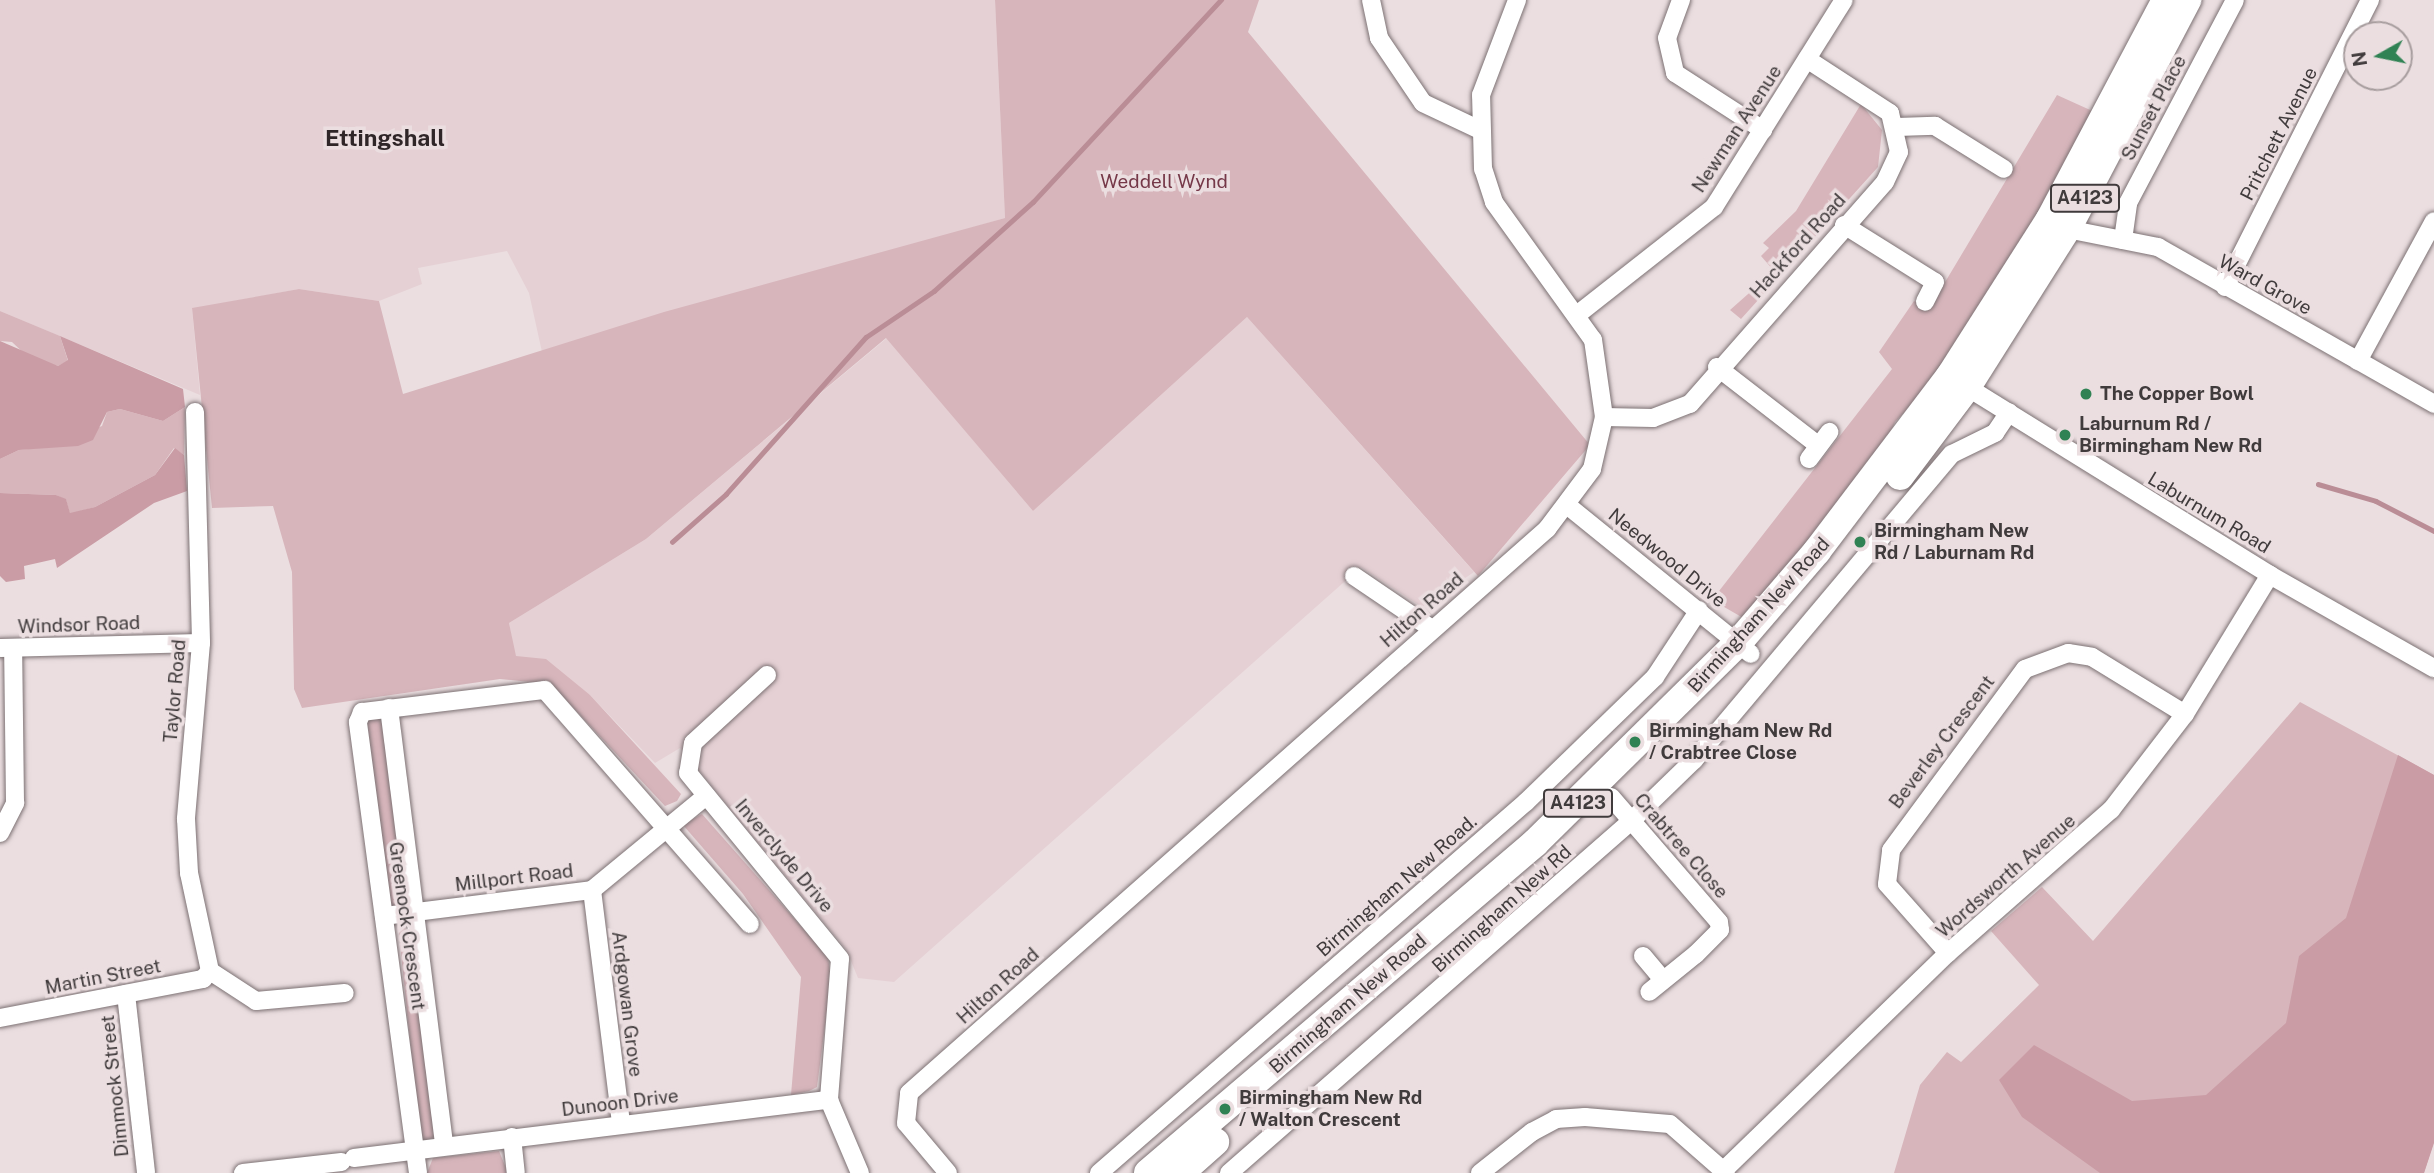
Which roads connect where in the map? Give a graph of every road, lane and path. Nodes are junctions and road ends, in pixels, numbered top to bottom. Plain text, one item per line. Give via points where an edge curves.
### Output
1 (1371, 0) edge
2 (1517, 0) edge
3 (1681, 0) edge
4 (1844, 0) edge
5 (2166, 0) edge
6 (2187, 0) edge
7 (2235, 0) edge
8 (2370, 0) edge
9 (1807, 60) junction
10 (1897, 127) junction
11 (1478, 129) junction
12 (1763, 130) junction
13 (2004, 169) dead end
14 (2434, 221) edge
15 (2058, 224) junction
16 (1844, 225) junction
17 (2123, 240) junction
18 (2224, 287) junction
19 (1925, 302) dead end
20 (1578, 314) junction
21 (2358, 361) junction
22 (1717, 367) junction
23 (1958, 381) junction
24 (2434, 404) edge
25 (195, 412) dead end
26 (2009, 412) junction
27 (1604, 417) junction
28 (1819, 445) dead end
29 (1569, 506) junction
30 (2270, 575) junction
31 (1354, 576) dead end
32 (1699, 610) junction
33 (1432, 629) junction
34 (201, 643) junction
35 (7, 648) edge
36 (1744, 649) junction
37 (2434, 668) edge
38 (767, 675) dead end
39 (389, 708) junction
40 (2185, 714) junction
41 (706, 796) junction
42 (1611, 797) junction
43 (1630, 822) junction
44 (667, 827) junction
45 (0, 833) edge
46 (592, 890) junction
47 (415, 912) junction
48 (384, 916) junction
49 (750, 924) dead end
50 (1948, 953) junction
51 (1643, 956) dead end
52 (210, 971) junction
53 (345, 993) dead end
54 (126, 994) junction
55 (0, 1018) edge
56 (829, 1100) junction
57 (621, 1124) junction
58 (512, 1137) junction
59 (444, 1144) junction
60 (415, 1149) junction
61 (1725, 1171) edge
62 (146, 1173) edge
63 (243, 1173) edge
64 (418, 1173) edge
65 (516, 1173) edge
66 (860, 1173) edge
67 (948, 1173) edge
68 (1099, 1173) edge
69 (1149, 1173) edge
70 (1180, 1173) edge
71 (1229, 1173) edge
72 (1480, 1173) edge

1 - 11 street via 1379,38 1423,103
2 - 11 street, Hilton Road via 1482,95
3 - 12 street via 1667,38 1675,73
4 - 9 street, Newman Avenue
5 - 15 highway, Birmingham New Road / A4123
6 - 15 highway, Birmingham New Road / A4123
7 - 17 street, Sunset Place via 2128,203
8 - 18 street, Pritchett Avenue
9 - 10 street via 1881,103
9 - 12 street, Newman Avenue
10 - 13 street via 1935,126
10 - 16 street, Hackford Road via 1895,166
11 - 20 street, Hilton Road via 1494,202
12 - 20 street, Newman Avenue via 1714,207
14 - 21 street
15 - 17 street, Ward Grove
15 - 23 highway, Birmingham New Road / A4123
16 - 19 street via 1935,282
16 - 22 street, Hackford Road
17 - 18 street, Ward Grove via 2158,247
18 - 21 street, Ward Grove
20 - 27 street, Hilton Road via 1601,367
21 - 24 street, Ward Grove
22 - 27 street, Hackford Road via 1690,404 1674,414
22 - 28 street
23 - 26 street, Laburnum Road
23 - 36 highway, Birmingham New Road / A4123
25 - 34 street, Taylor Road
26 - 30 street, Laburnum Road
26 - 43 street, Birmingham New Rd via 1995,433 1952,454 1694,760
27 - 29 street, Hilton Road via 1592,469
29 - 32 street, Needwood Drive
29 - 33 street, Hilton Road
30 - 37 street, Laburnum Road
30 - 40 street, Wordsworth Avenue
31 - 33 street
32 - 36 street, Needwood Drive
32 - 68 street, Birmingham New Road. via 1655,677 1526,802
33 - 67 street, Hilton Road via 908,1093 906,1123
34 - 35 street, Windsor Road
34 - 52 street, Taylor Road via 186,819 189,873
35 - 45 street via 15,803
36 - 42 highway, Birmingham New Road / A4123
36 - 69 highway, Birmingham New Road / A4123 via 1535,843
38 - 41 street, Inverclyde Drive via 694,743 688,773
39 - 44 street, Greenock Crescent via 545,690
39 - 47 street, Greenock Crescent
39 - 48 street, Greenock Crescent via 362,712 358,722
40 - 50 street, Wordsworth Avenue via 2110,810
40 - 50 street, Beverley Crescent via 2092,657 2068,653 2025,669 1891,850 1887,884
41 - 44 street, Millport Road
41 - 56 street, Inverclyde Drive via 840,959
42 - 43 street, Crabtree Close
42 - 70 highway, Birmingham New Road / A4123
43 - 51 street, Crabtree Close via 1719,922 1720,930 1656,986
43 - 71 street, Birmingham New Rd
44 - 46 street, Millport Road
44 - 49 street
46 - 47 street, Millport Road
46 - 57 street, Ardgowan Grove
47 - 48 street, Millport Road
47 - 59 street, Greenock Crescent
48 - 60 street, Greenock Crescent
50 - 61 street, Wordsworth Avenue
52 - 53 street via 256,1001
52 - 54 street, Martin Street via 203,979
54 - 55 street, Martin Street
54 - 62 street, Dimmock Street
56 - 57 street, Dunoon Drive
56 - 66 street
57 - 58 street, Dunoon Drive
58 - 59 street, Dunoon Drive
58 - 65 street
59 - 60 street, Dunoon Drive
60 - 63 street, Dunoon Drive
60 - 64 street, Greenock Crescent
61 - 72 street via 1670,1124 1585,1117 1556,1119

